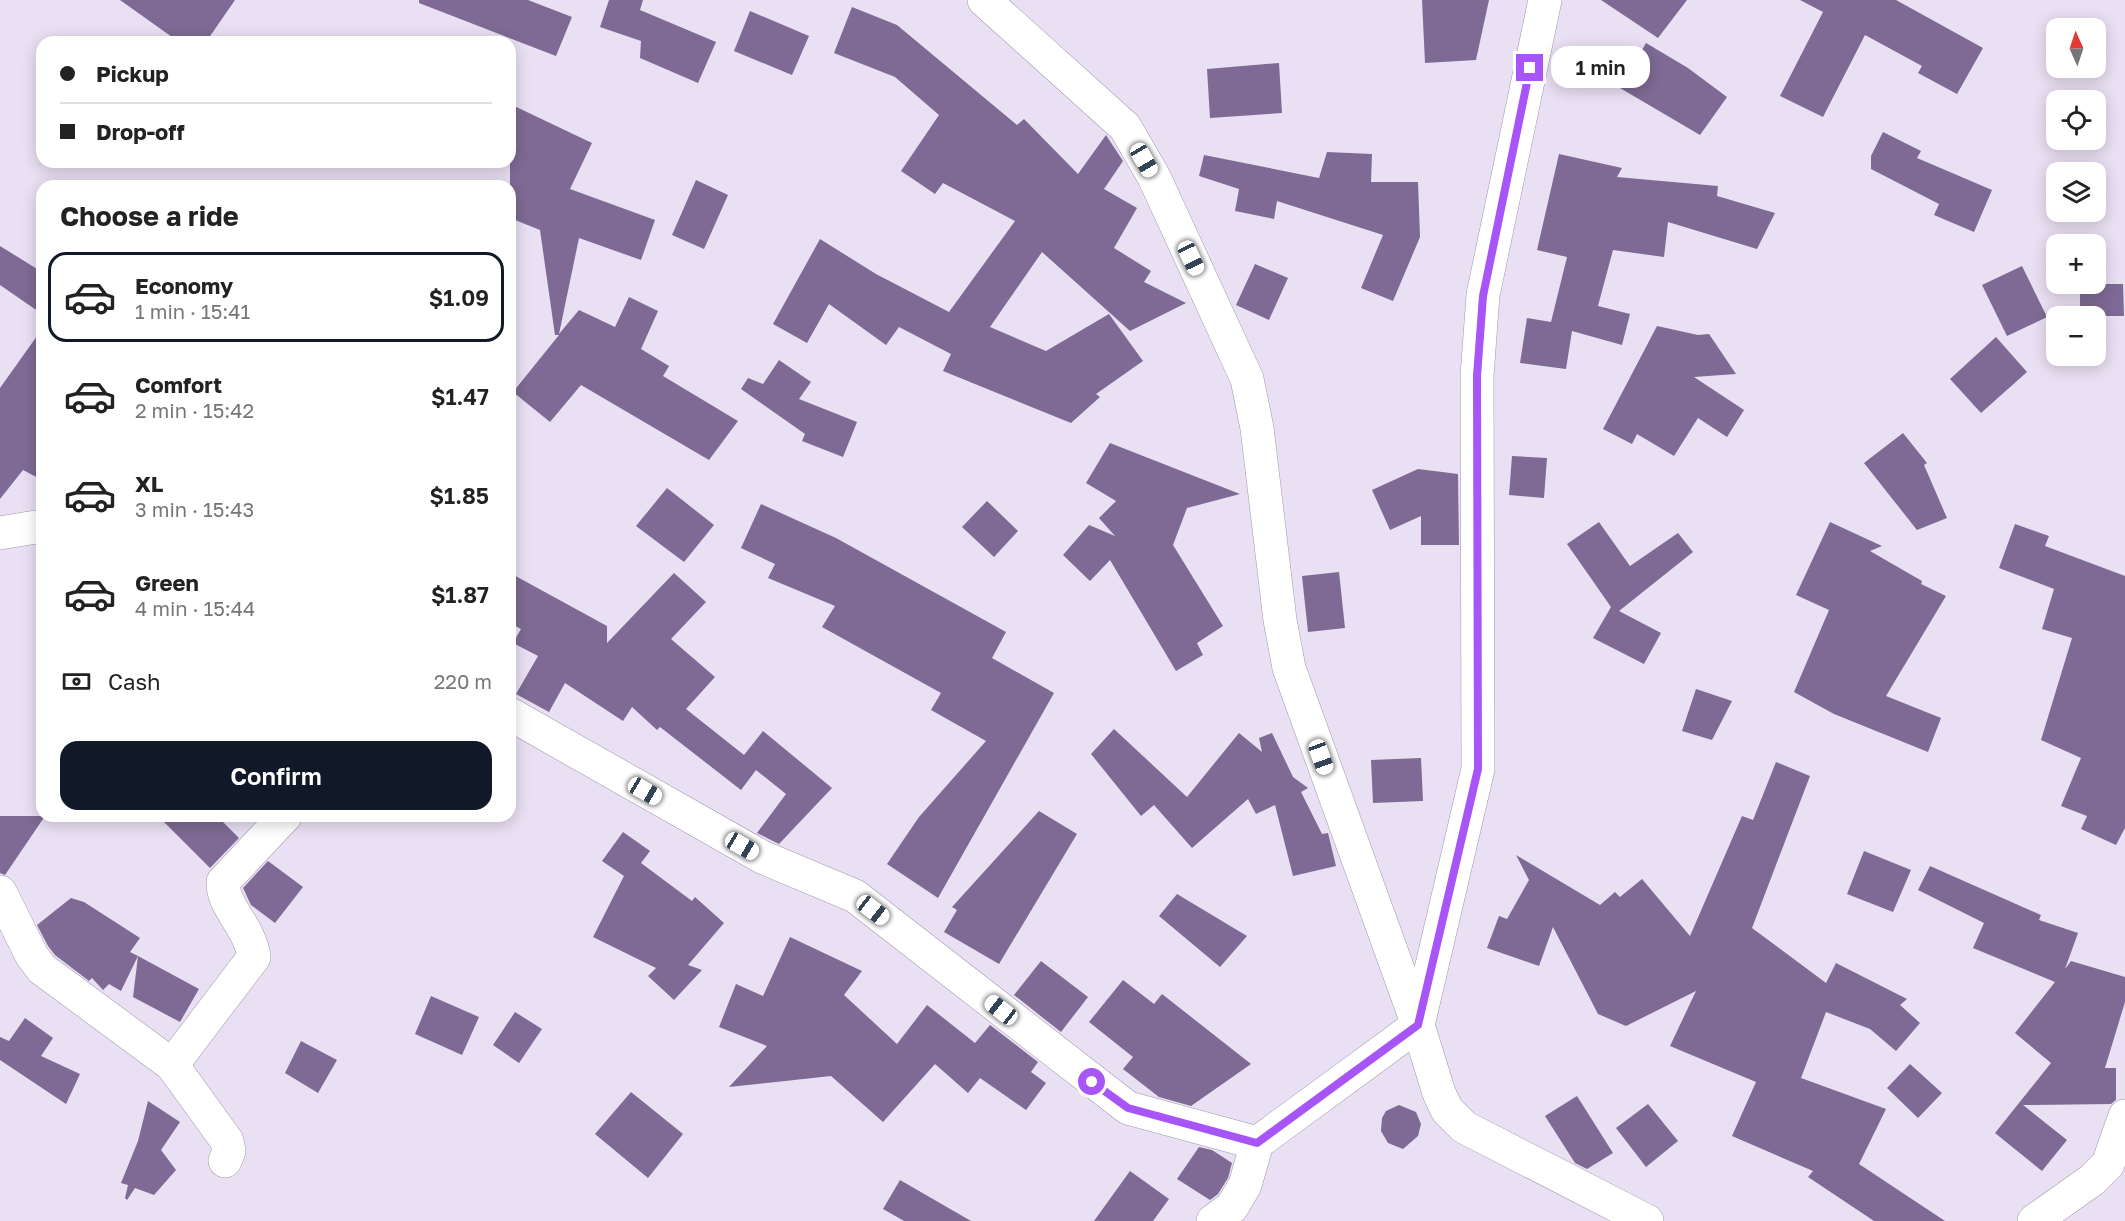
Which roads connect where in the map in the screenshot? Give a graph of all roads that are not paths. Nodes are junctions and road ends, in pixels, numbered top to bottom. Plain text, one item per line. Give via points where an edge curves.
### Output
1 (984, 0) edge
2 (1545, 0) edge
3 (36, 527) edge
4 (0, 533) edge
5 (516, 717) edge
6 (279, 822) edge
7 (0, 892) edge
8 (1418, 1025) junction
9 (172, 1065) junction
10 (2125, 1116) edge
11 (1257, 1143) junction
12 (225, 1161) dead end
13 (1213, 1221) edge
14 (1647, 1221) edge
15 (2034, 1221) edge

1 - 8 street via 1125,127 1154,177 1247,379 1289,668
2 - 8 street via 1483,296 1477,376 1478,769
3 - 4 street
5 - 11 street via 762,857 855,896 1128,1108
6 - 9 street via 223,882 225,897 250,937 254,957
7 - 9 street via 42,969
8 - 11 street
8 - 14 street via 1439,1093 1447,1110 1464,1127
9 - 12 street via 227,1141
10 - 15 street via 2108,1164
11 - 13 street via 1245,1185 1232,1207

